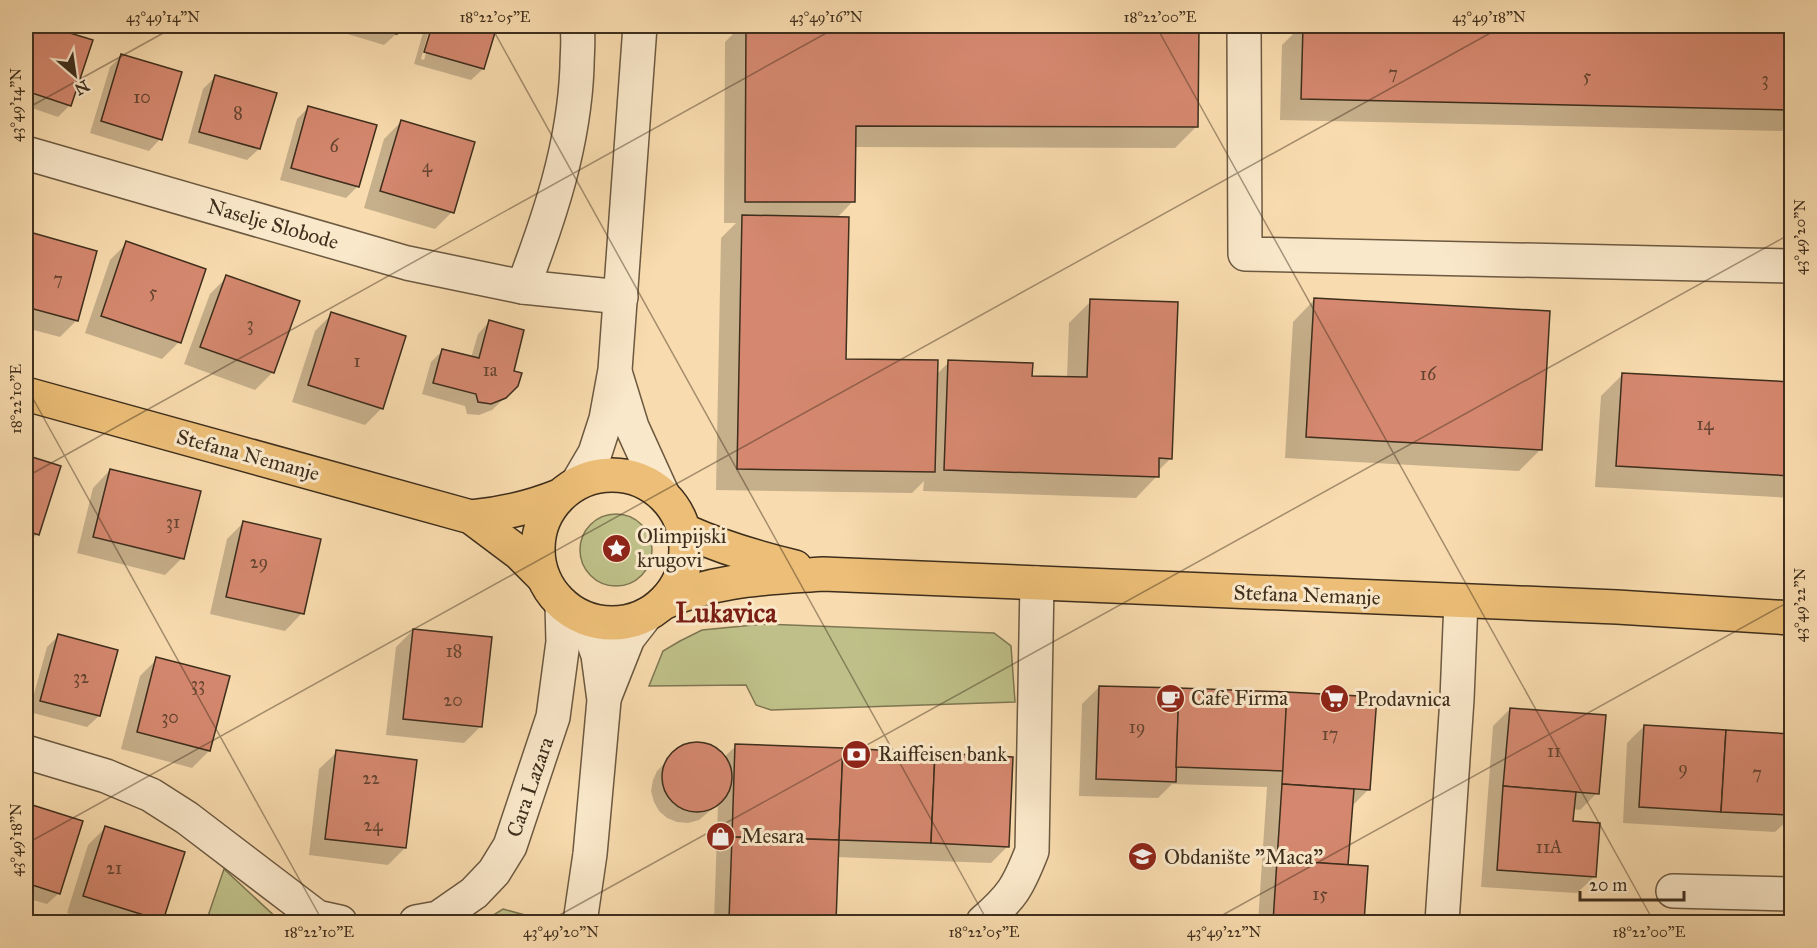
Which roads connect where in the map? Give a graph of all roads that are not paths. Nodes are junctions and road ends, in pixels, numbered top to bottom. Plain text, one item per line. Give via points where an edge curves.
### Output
1 (577, 26) edge
2 (640, 26) edge
3 (1244, 26) edge
4 (26, 153) edge
5 (1791, 266) edge
6 (523, 287) junction
7 (621, 297) junction
8 (615, 370) junction
9 (26, 394) edge
10 (569, 489) junction
11 (662, 493) junction
12 (471, 517) junction
13 (685, 531) junction
14 (823, 574) junction
15 (543, 577) junction
16 (1037, 583) junction
17 (1461, 601) junction
18 (654, 609) junction
19 (571, 610) junction
20 (1791, 618) edge
21 (604, 700) junction
22 (26, 752) edge
23 (1673, 891) dead end
24 (1791, 894) edge
25 (340, 922) edge
26 (416, 922) edge
27 (580, 922) edge
28 (983, 922) edge
29 (1442, 922) edge

1 - 6 street via 576,89 566,158 549,220
2 - 7 street
3 - 5 street via 1245,254
4 - 6 street, Naselje Slobode via 407,263
6 - 7 street, Naselje Slobode
7 - 8 street
8 - 10 street via 595,453
8 - 11 street via 632,427
9 - 12 main road, Stefana Nemanje
10 - 11 main road via 599,475 622,475 644,481
10 - 12 main road, Stefana Nemanje via 532,507
10 - 15 main road via 546,514 539,535
11 - 13 main road via 676,510
12 - 15 main road, Stefana Nemanje via 519,553
13 - 14 main road, Stefana Nemanje via 752,556
13 - 18 main road via 684,570 676,588
14 - 16 main road, Stefana Nemanje
14 - 18 main road, Stefana Nemanje via 710,587 687,592
15 - 19 main road via 551,592
16 - 17 main road, Stefana Nemanje
16 - 28 street via 1032,851 1018,886
17 - 20 main road, Stefana Nemanje
17 - 29 street
18 - 19 main road via 630,621 613,623 595,621
18 - 21 street via 628,638
19 - 21 street via 591,635
19 - 26 street, Cara Lazara via 553,717 510,846 494,872 474,893 438,918
21 - 27 street
22 - 25 street via 106,776 152,795 317,917
23 - 24 street

